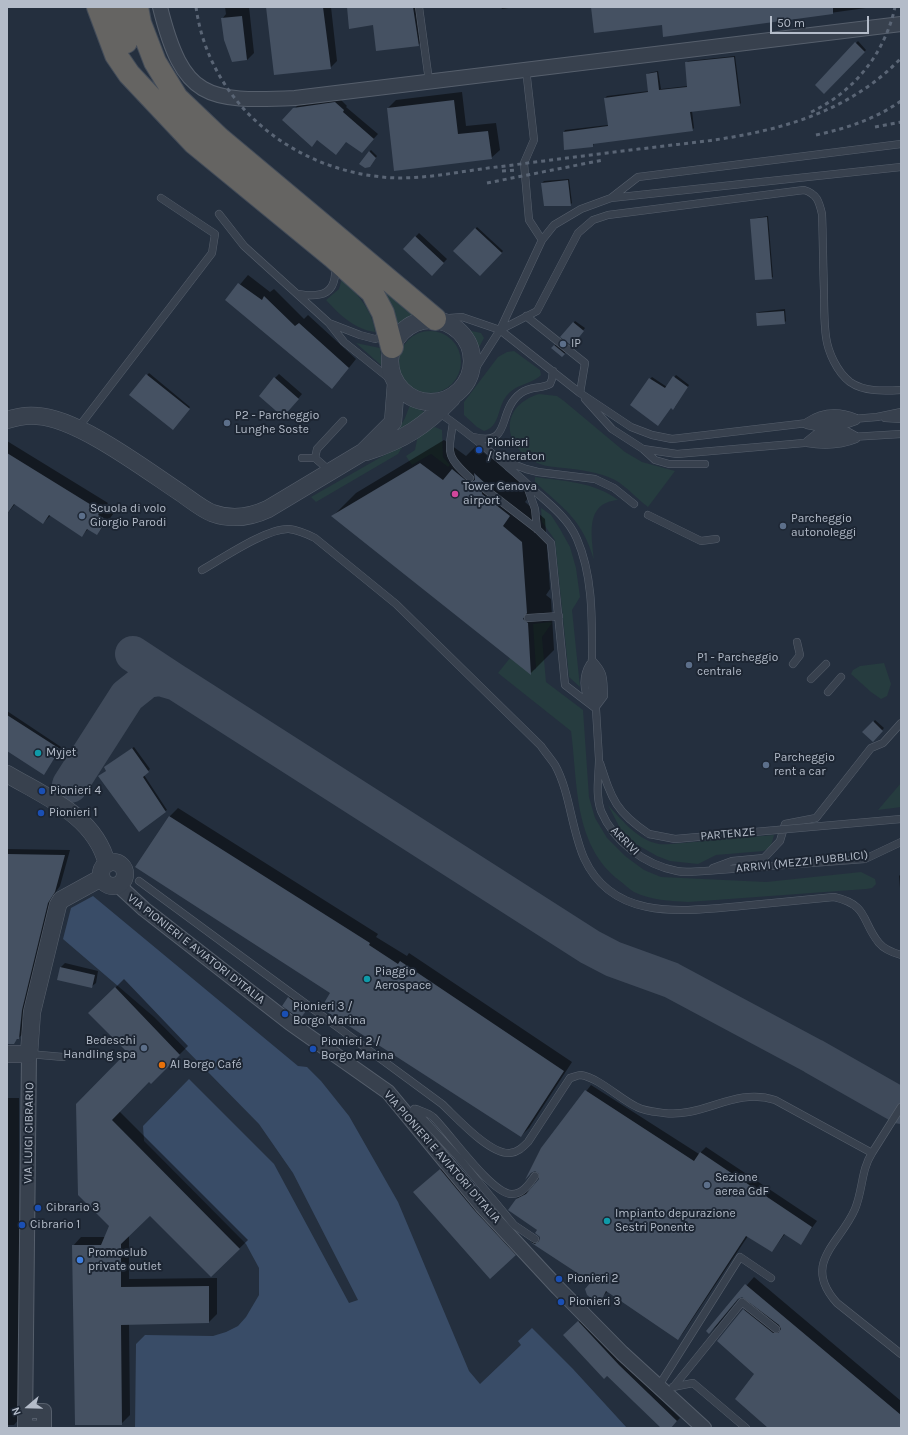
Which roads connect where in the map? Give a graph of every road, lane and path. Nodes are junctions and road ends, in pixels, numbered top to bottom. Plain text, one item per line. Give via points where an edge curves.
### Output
1 (98, 7) edge
2 (114, 7) edge
3 (160, 7) edge
4 (420, 7) edge
5 (138, 15) edge
6 (901, 24) edge
7 (526, 69) junction
8 (429, 81) junction
9 (175, 124) junction
10 (901, 144) edge
11 (901, 167) edge
12 (161, 198) dead end
13 (611, 198) junction
14 (219, 214) dead end
15 (542, 240) junction
16 (334, 258) junction
17 (298, 294) junction
18 (526, 316) junction
19 (435, 319) junction
20 (329, 323) junction
21 (500, 330) junction
22 (394, 338) junction
23 (553, 372) junction
24 (396, 383) junction
25 (464, 385) junction
26 (901, 390) edge
27 (580, 393) junction
28 (422, 401) junction
29 (438, 412) junction
30 (901, 412) edge
31 (877, 417) junction
32 (8, 419) edge
33 (859, 419) junction
34 (901, 419) edge
35 (343, 421) dead end
36 (454, 423) junction
37 (803, 424) junction
38 (78, 428) junction
39 (901, 434) edge
40 (470, 436) junction
41 (644, 449) junction
42 (363, 452) junction
43 (497, 457) junction
44 (302, 458) dead end
45 (315, 458) junction
46 (705, 464) dead end
47 (331, 471) junction
48 (470, 478) dead end
49 (525, 481) junction
50 (485, 489) dead end
51 (634, 504) dead end
52 (648, 515) dead end
53 (537, 529) junction
54 (716, 540) dead end
55 (202, 570) dead end
56 (558, 616) junction
57 (528, 618) dead end
58 (797, 642) dead end
59 (592, 660) junction
60 (793, 664) dead end
61 (826, 664) dead end
62 (841, 676) dead end
63 (812, 679) dead end
64 (828, 692) dead end
65 (595, 708) junction
66 (901, 722) edge
67 (599, 760) junction
68 (7, 774) edge
69 (901, 819) edge
70 (899, 843) edge
71 (705, 871) junction
72 (102, 874) junction
73 (139, 881) dead end
74 (118, 885) joint
75 (901, 955) edge
76 (7, 1054) edge
77 (29, 1054) junction
78 (62, 1057) dead end
79 (901, 1107) edge
80 (410, 1111) junction
81 (872, 1153) junction
82 (460, 1154) junction
83 (535, 1176) dead end
84 (535, 1239) dead end
85 (771, 1278) dead end
86 (776, 1329) dead end
87 (901, 1354) edge
88 (666, 1389) junction
89 (25, 1411) junction
90 (25, 1428) edge
91 (704, 1428) edge
92 (746, 1428) edge

1 - 9 highway via 116,55
2 - 9 highway via 140,73
3 - 8 street via 173,52 190,80 206,91 235,98 295,98
4 - 8 lane
5 - 19 highway via 164,80 194,116
6 - 7 street
7 - 8 street
7 - 15 lane via 534,140 524,163 529,220
9 - 16 highway via 194,143
10 - 13 lane via 638,177
11 - 13 lane
12 - 38 lane via 215,234 212,253
13 - 15 lane via 568,215 554,225
14 - 17 lane via 244,246
15 - 21 lane
16 - 17 lane via 336,275 325,292 314,296
16 - 22 highway via 372,292
17 - 20 lane
18 - 21 lane
18 - 26 lane via 537,310 578,233 592,220 608,215 804,190 814,193 820,201 824,316 830,354 850,382 865,388
18 - 27 lane via 585,363
19 - 21 lane via 462,317
19 - 22 street via 419,321
19 - 25 street via 453,326 467,340 472,358
20 - 22 lane via 375,339
20 - 24 lane via 344,342
21 - 23 lane
21 - 25 lane
22 - 24 street via 390,369
23 - 27 lane
23 - 40 lane via 550,384 528,389 514,400 507,410 502,429 497,436 489,440
24 - 28 street via 404,392
24 - 42 street via 393,422
25 - 28 street via 444,400
25 - 29 street
27 - 37 lane via 631,427 672,439
27 - 41 lane via 612,430
28 - 29 lane
29 - 36 lane
29 - 42 street via 429,422 389,445
30 - 31 lane
31 - 33 lane
31 - 34 lane
32 - 38 street via 38,416 63,421
33 - 37 lane via 846,425 817,427
33 - 37 lane via 845,413 817,415
35 - 45 lane via 317,449
36 - 40 lane
36 - 48 lane via 450,445 452,459
38 - 47 street via 212,513 236,517 252,516
39 - 41 lane via 825,438 676,454
40 - 43 lane
41 - 46 lane via 655,460 669,464
42 - 47 street
43 - 49 lane
43 - 51 lane via 526,469 595,479 614,488
44 - 45 lane
45 - 47 lane
49 - 53 lane via 535,509
49 - 59 lane via 562,516 577,537 586,564 591,606
50 - 53 lane
52 - 54 lane via 701,541
53 - 56 lane via 551,543
55 - 75 lane via 274,531 288,529 315,538 396,604 541,746 555,765 562,782 571,821 584,858 594,876 614,895 634,904 658,910 686,911 834,897 846,900 858,908 880,944
56 - 57 lane
56 - 65 lane via 565,685
58 - 60 lane via 800,655
59 - 65 lane via 584,674 586,697
59 - 65 lane via 603,672 604,696
61 - 63 lane
62 - 64 lane
65 - 67 lane
66 - 71 lane via 883,743 871,748 816,818 785,824 780,841 764,858 732,861
67 - 69 lane, PARTENZE, bridge via 613,801 632,823 649,834 675,839
67 - 71 lane, ARRIVI via 597,788 601,810 611,829 623,843 640,857 657,866 679,872
68 - 72 street via 83,821 99,840
70 - 71 lane, ARRIVI (MEZZI PUBBLICI) via 865,859
72 - 74 street, VIA PIONIERI E AVIATORI D'ITALIA via 111,886
72 - 77 street, VIA LUIGI CIBRARIO via 61,900 32,1012
73 - 81 lane via 442,1104 480,1139 496,1150 508,1153 520,1150 528,1142 570,1078 580,1075 590,1078 638,1108 665,1114 761,1096 775,1100
74 - 80 street, VIA PIONIERI E AVIATORI D'ITALIA via 144,909 290,1023 388,1092
76 - 77 street
77 - 78 lane
77 - 89 street, VIA LUIGI CIBRARIO
79 - 81 lane
80 - 82 lane via 432,1116
80 - 88 street, VIA PIONIERI E AVIATORI D'ITALIA via 482,1206 558,1288
81 - 87 lane via 865,1165 855,1210 828,1251 822,1276 829,1294 837,1303
82 - 83 lane via 507,1194 525,1189
82 - 84 lane via 514,1225
85 - 88 lane via 740,1257
86 - 88 lane via 742,1302
88 - 91 street, VIA PIONIERI E AVIATORI D'ITALIA
88 - 92 lane via 693,1383
89 - 90 street, VIA LUIGI CIBRARIO
89 - 90 street, VIA LUIGI CIBRARIO via 44,1411 44,1428

